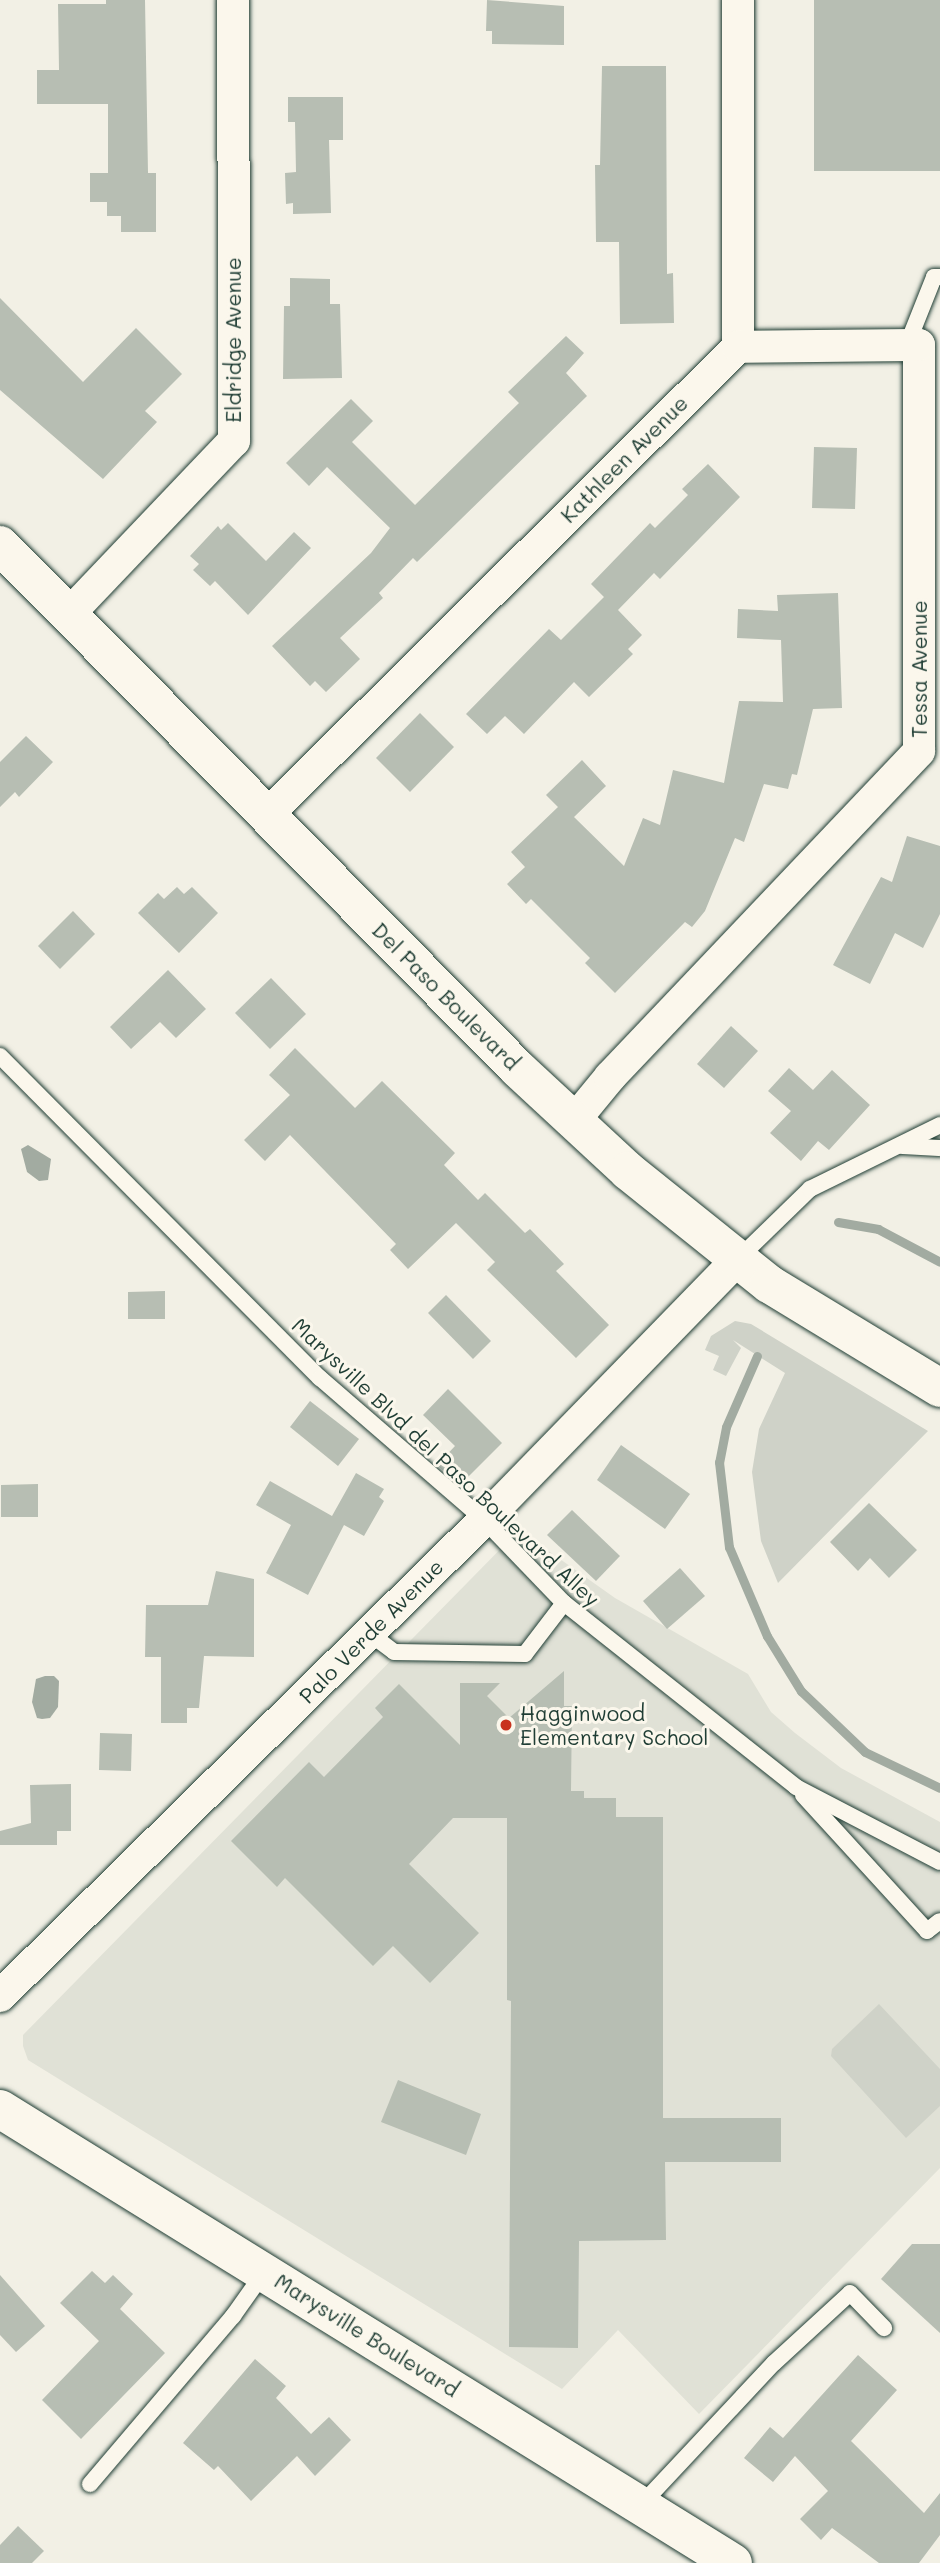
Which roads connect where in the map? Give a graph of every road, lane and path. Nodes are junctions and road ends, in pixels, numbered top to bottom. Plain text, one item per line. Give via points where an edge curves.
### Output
1 (233, 0) edge
2 (738, 0) edge
3 (940, 277) edge
4 (907, 345) junction
5 (738, 347) junction
6 (0, 545) edge
7 (69, 614) junction
8 (266, 817) junction
9 (0, 1056) edge
10 (573, 1122) junction
11 (940, 1125) edge
12 (900, 1146) junction
13 (940, 1147) edge
14 (737, 1260) junction
15 (940, 1388) edge
16 (484, 1520) junction
17 (564, 1603) junction
18 (369, 1633) junction
19 (796, 1787) junction
20 (940, 1862) edge
21 (940, 1921) edge
22 (0, 1996) edge
23 (0, 2109) edge
24 (265, 2271) junction
25 (884, 2328) dead end
26 (90, 2484) dead end
27 (640, 2506) junction
28 (733, 2563) edge

1 - 7 street, Eldridge Avenue via 234,441
2 - 5 street
3 - 4 lane via 934,277
4 - 5 street
4 - 10 street, Tessa Avenue via 919,345 919,751 610,1077
5 - 8 street, Kathleen Avenue
6 - 7 main road, Del Paso Boulevard
7 - 8 main road, Del Paso Boulevard
8 - 10 main road, Del Paso Boulevard
9 - 16 lane, Marysville Blvd del Paso Boulevard Alley via 320,1378
10 - 14 main road, Del Paso Boulevard
11 - 12 lane
12 - 13 lane
12 - 14 lane via 810,1189
14 - 15 main road, Del Paso Boulevard via 830,1324
14 - 16 street, Palo Verde Avenue
16 - 17 lane, Marysville Blvd del Paso Boulevard Alley
16 - 18 street, Palo Verde Avenue
17 - 18 lane via 525,1654 394,1652
17 - 19 lane, Marysville Blvd del Paso Boulevard Alley
18 - 22 street, Palo Verde Avenue
19 - 20 lane, Marysville Blvd del Paso Boulevard Alley
19 - 21 lane, Marysville Blvd del Paso Boulevard Alley via 927,1931
23 - 24 main road, Marysville Boulevard
24 - 26 lane via 233,2316
24 - 27 main road, Marysville Boulevard
25 - 27 lane via 850,2293 774,2363
27 - 28 main road, Marysville Boulevard

